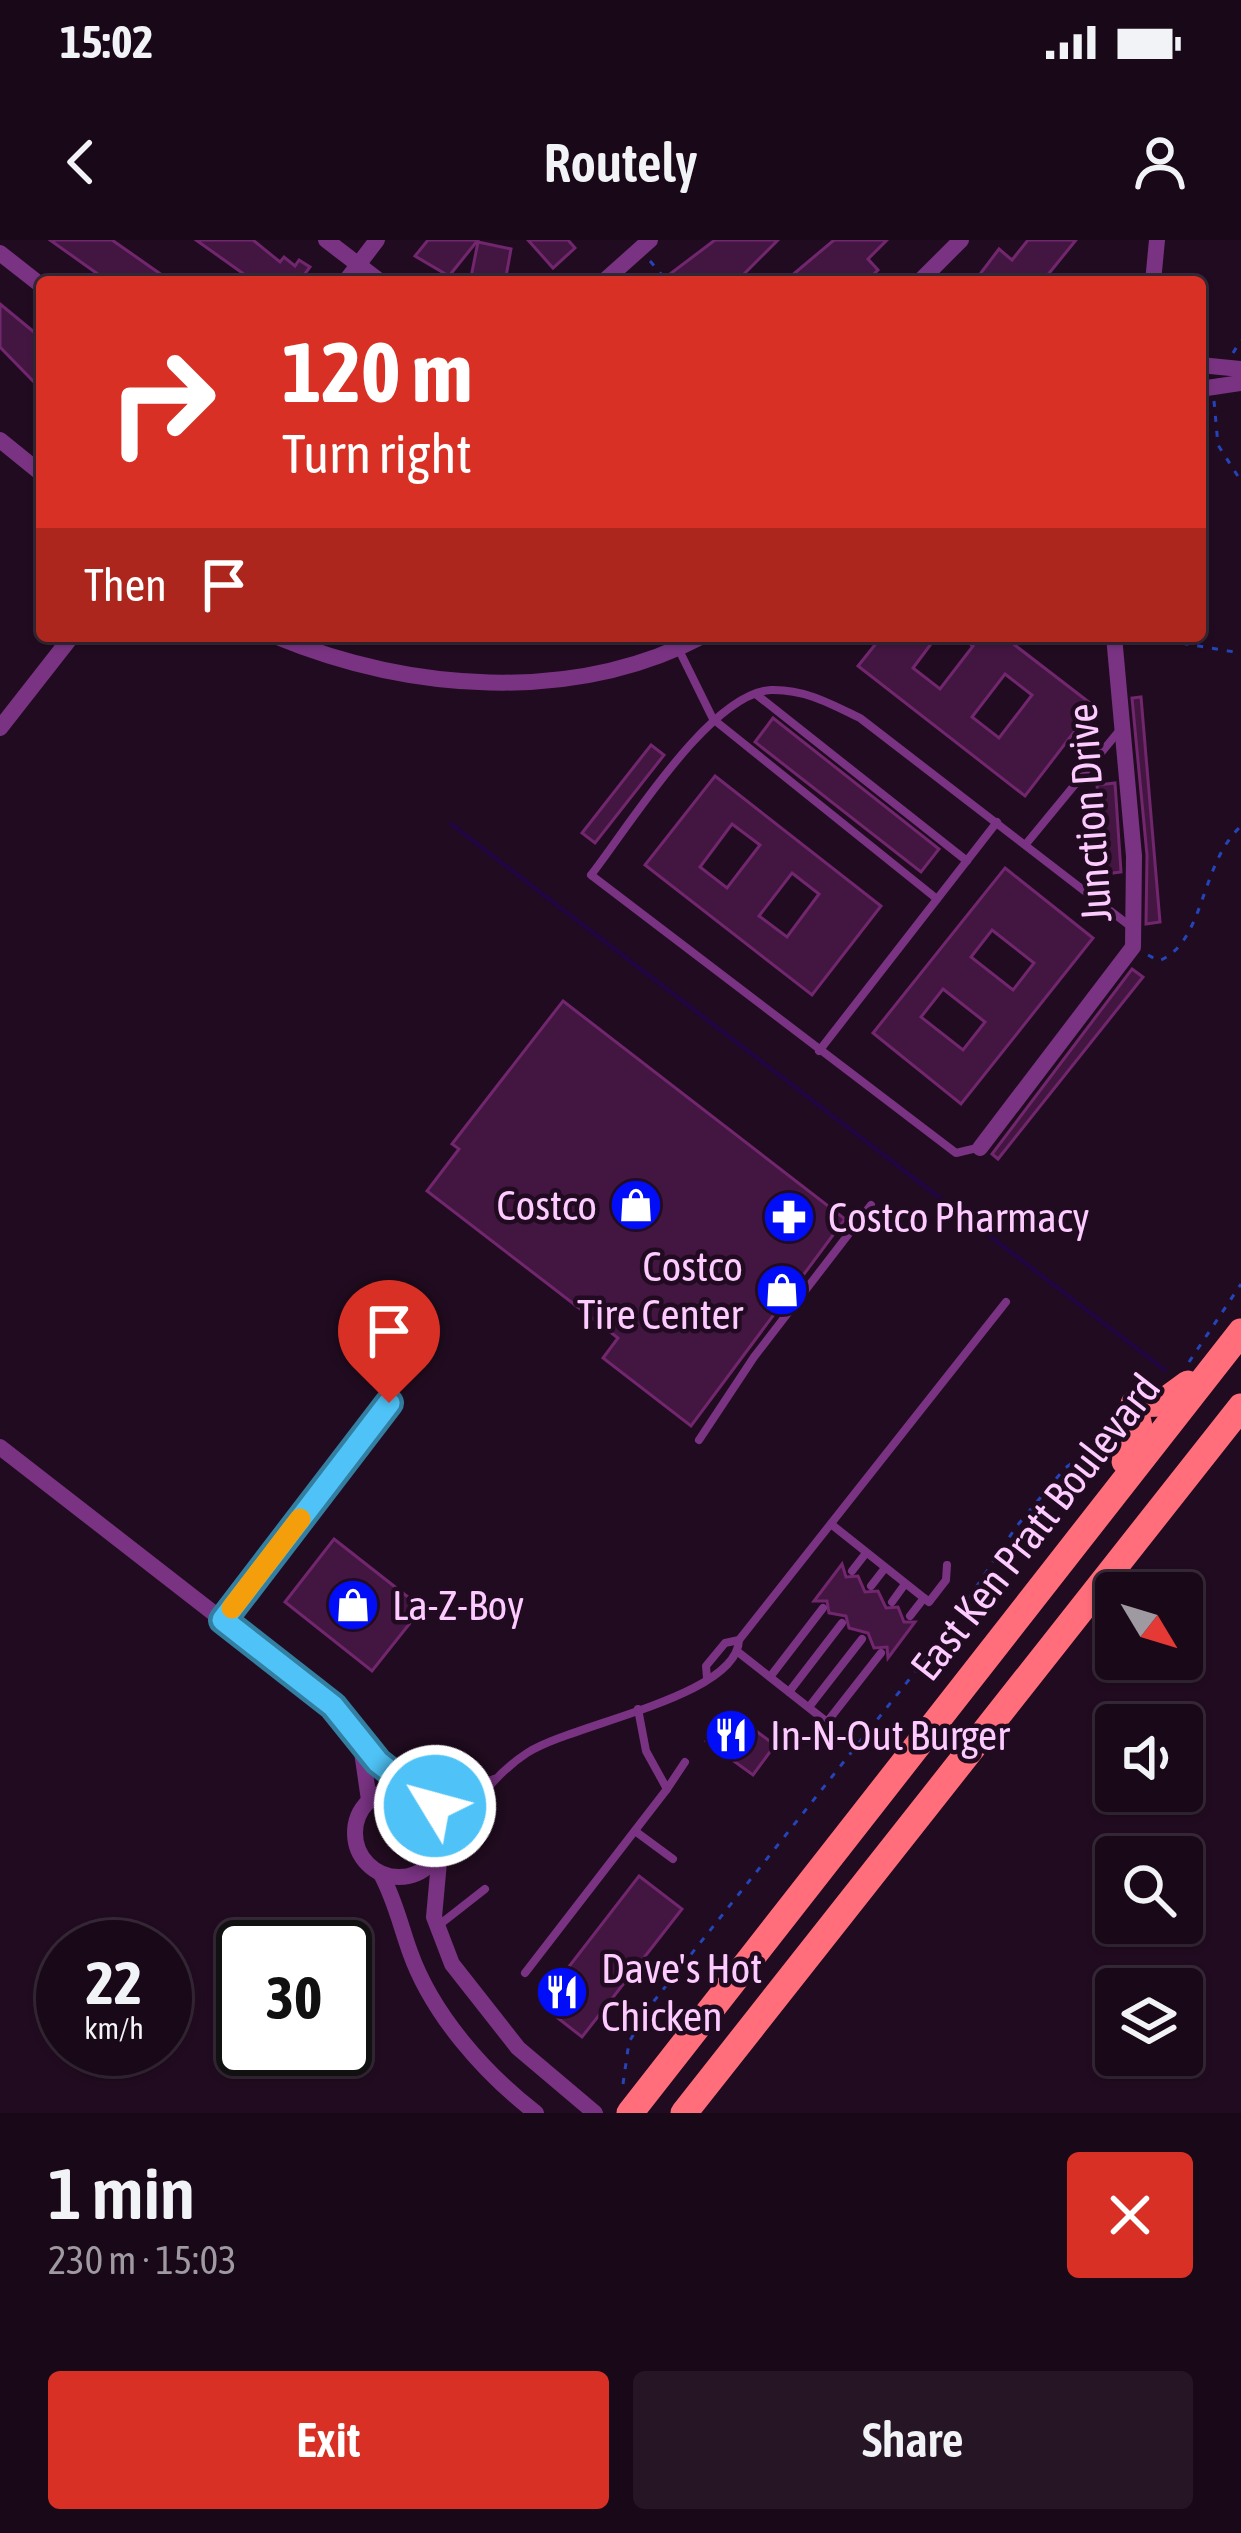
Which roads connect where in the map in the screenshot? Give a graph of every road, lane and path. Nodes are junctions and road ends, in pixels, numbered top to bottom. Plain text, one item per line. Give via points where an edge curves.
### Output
1 (326, 240) edge
2 (377, 240) edge
3 (650, 240) edge
4 (961, 240) edge
5 (1157, 240) edge
6 (0, 253) edge
7 (648, 260) dead end
8 (358, 265) junction
9 (350, 276) edge
10 (374, 276) edge
11 (610, 276) edge
12 (663, 276) edge
13 (925, 276) edge
14 (1154, 276) edge
15 (36, 281) edge
16 (1241, 340) edge
17 (1241, 369) edge
18 (1207, 377) edge
19 (1241, 383) edge
20 (0, 440) edge
21 (36, 468) edge
22 (1241, 481) edge
23 (67, 642) edge
24 (293, 642) edge
25 (691, 642) edge
26 (1114, 642) edge
27 (1174, 642) edge
28 (678, 649) junction
29 (1241, 653) edge
30 (757, 695) junction
31 (713, 719) junction
32 (0, 728) edge
33 (1119, 731) junction
34 (997, 822) junction
35 (1241, 826) edge
36 (1026, 844) junction
37 (967, 861) junction
38 (937, 899) junction
39 (1134, 939) junction
40 (819, 1051) junction
41 (980, 1148) joint
42 (871, 1205) dead end
43 (1241, 1284) edge
44 (1006, 1302) dead end
45 (1241, 1317) edge
46 (1241, 1332) edge
47 (1181, 1372) dead end
48 (389, 1403) dead end
49 (1241, 1407) edge
50 (699, 1440) dead end
51 (0, 1447) edge
52 (1122, 1448) dead end
53 (830, 1524) junction
54 (1086, 1531) junction
55 (866, 1553) junction
56 (947, 1565) dead end
57 (885, 1568) junction
58 (852, 1571) dead end
59 (906, 1584) junction
60 (871, 1586) dead end
61 (926, 1600) junction
62 (892, 1602) dead end
63 (823, 1608) dead end
64 (910, 1616) dead end
65 (223, 1620) junction
66 (842, 1623) dead end
67 (862, 1639) dead end
68 (739, 1640) junction
69 (739, 1652) junction
70 (881, 1653) dead end
71 (770, 1677) junction
72 (707, 1678) junction
73 (789, 1692) junction
74 (809, 1707) junction
75 (638, 1709) junction
76 (360, 1744) junction
77 (685, 1762) dead end
78 (495, 1778) junction
79 (667, 1789) junction
80 (417, 1792) junction
81 (369, 1801) junction
82 (635, 1831) junction
83 (440, 1851) junction
84 (673, 1859) dead end
85 (380, 1874) junction
86 (485, 1889) dead end
87 (437, 1927) junction
88 (525, 1973) dead end
89 (624, 2083) dead end
90 (536, 2113) edge
91 (595, 2113) edge
92 (630, 2113) edge
93 (684, 2113) edge

1 - 8 street
2 - 8 street
3 - 11 street
4 - 13 street
5 - 14 street
6 - 15 street
7 - 12 path
8 - 9 street
8 - 10 street
16 - 18 path via 1228,358 1215,358
17 - 18 street
18 - 19 street
18 - 22 path via 1219,446
20 - 21 street
23 - 32 street
24 - 28 street via 442,681 579,676
25 - 28 street
26 - 33 street, Junction Drive
27 - 29 path
28 - 31 lane
30 - 31 lane
30 - 34 lane via 811,694 860,718
30 - 37 lane
31 - 38 lane
31 - 40 lane via 591,874
33 - 36 lane
33 - 39 street, Junction Drive
34 - 36 lane
34 - 37 lane
35 - 39 path via 1210,865 1178,953 1159,962
36 - 39 lane
37 - 38 lane
38 - 40 lane
39 - 41 street, Junction Drive
40 - 41 lane via 956,1153
42 - 50 lane
43 - 47 path
44 - 53 lane
45 - 54 highway via 1182,1391 1162,1403 1135,1404 1138,1444 1090,1506
46 - 54 highway, East Ken Pratt Boulevard
48 - 65 lane
49 - 93 highway, East Ken Pratt Boulevard
51 - 65 street
52 - 89 path via 1088,1452 1065,1468 1016,1527 946,1634 654,2001 629,2042
53 - 55 lane
53 - 68 lane
54 - 92 highway, East Ken Pratt Boulevard
55 - 57 lane
55 - 58 lane
56 - 61 lane via 946,1580
57 - 59 lane
57 - 60 lane
59 - 61 lane
59 - 62 lane
61 - 64 lane
63 - 71 lane
65 - 76 street via 333,1706
66 - 73 lane
67 - 74 lane
68 - 69 lane
68 - 72 lane via 725,1643 706,1666
69 - 71 lane
69 - 72 lane via 718,1678
70 - 74 lane via 827,1722
71 - 73 lane
72 - 75 lane
73 - 74 lane
75 - 78 lane via 548,1741
75 - 79 lane via 646,1750
76 - 80 street
76 - 81 street
77 - 79 lane
78 - 80 lane via 458,1795
78 - 83 lane
79 - 82 lane
80 - 81 street via 392,1789
80 - 83 street via 441,1817
81 - 85 street via 355,1840
82 - 84 lane
82 - 88 lane
83 - 85 street via 421,1872
83 - 87 street
85 - 90 street via 426,1987 494,2076
86 - 87 lane
87 - 91 street via 452,1964 518,2048

